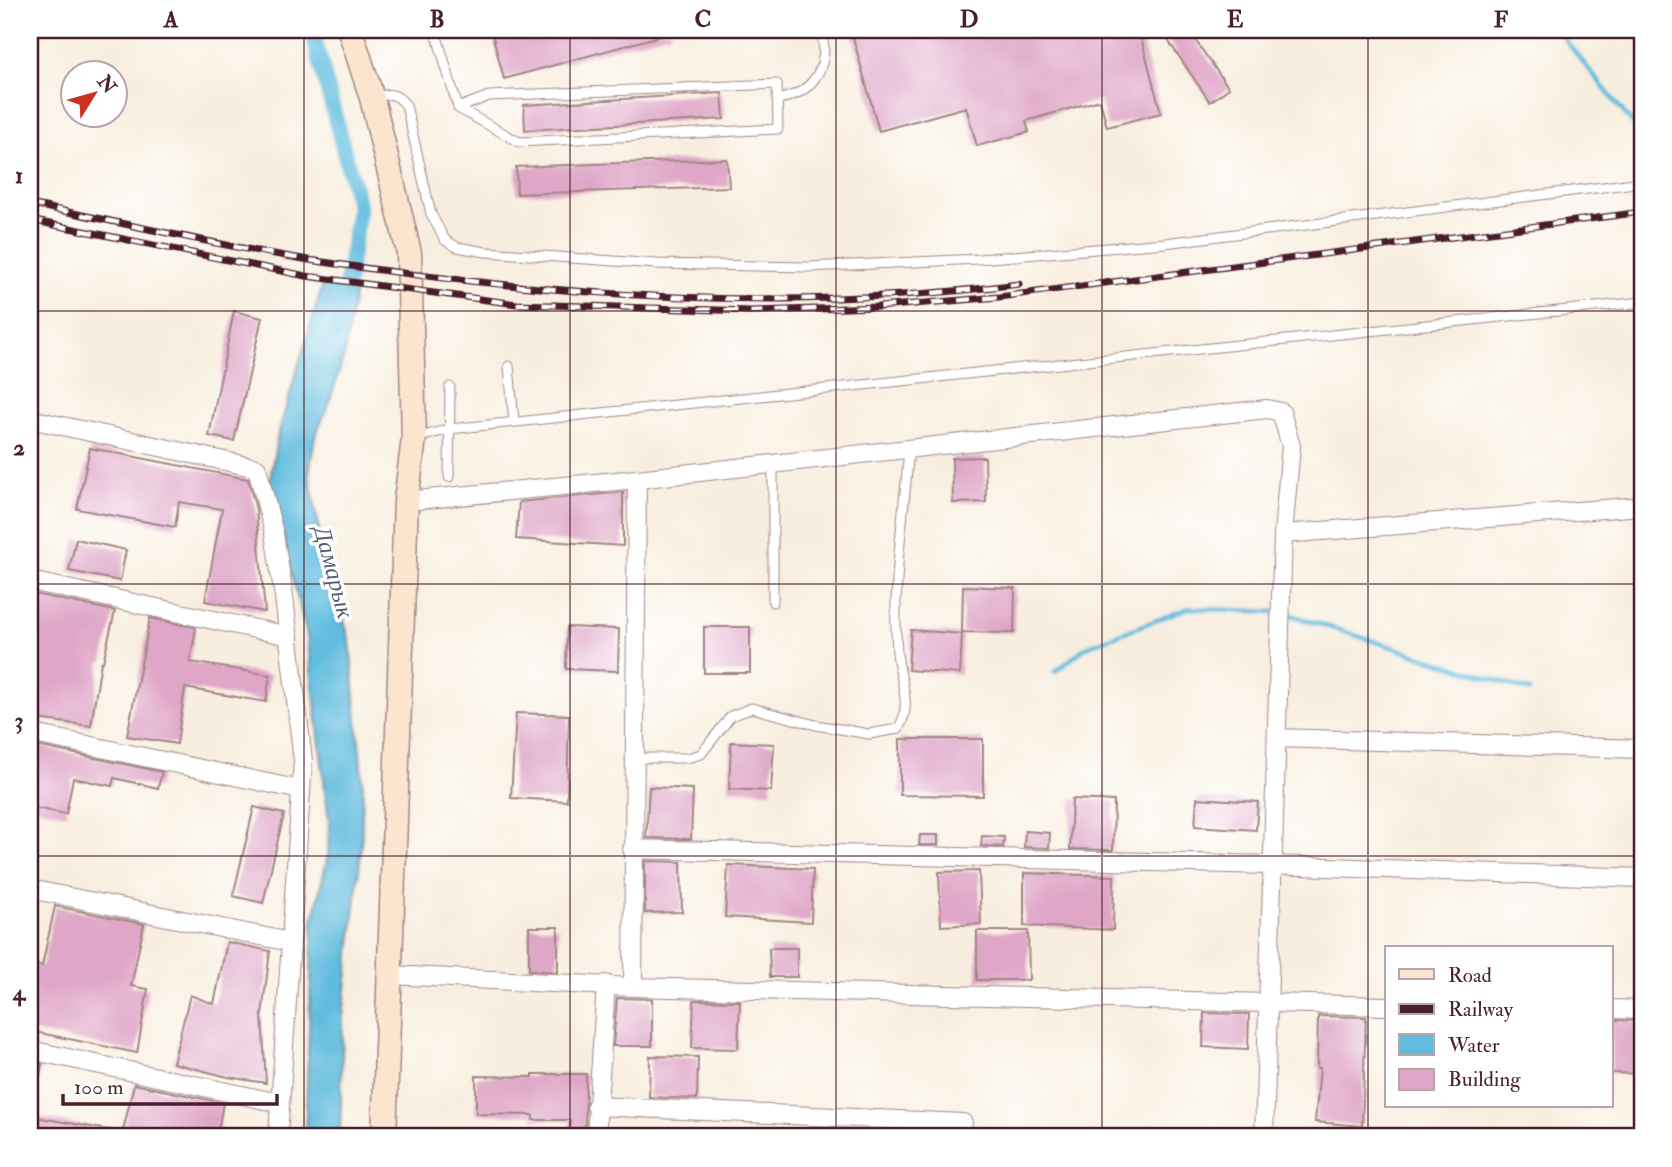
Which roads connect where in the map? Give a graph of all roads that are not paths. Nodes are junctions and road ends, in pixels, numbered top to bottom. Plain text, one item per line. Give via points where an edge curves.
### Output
1 (350, 30) edge
2 (445, 30) edge
3 (820, 30) edge
4 (372, 99) junction
5 (778, 99) junction
6 (458, 108) junction
7 (1642, 182) edge
8 (1642, 302) edge
9 (509, 366) dead end
10 (450, 387) dead end
11 (30, 419) edge
12 (514, 422) junction
13 (450, 429) junction
14 (414, 438) junction
15 (909, 446) junction
16 (773, 464) junction
17 (449, 477) dead end
18 (637, 479) junction
19 (406, 501) junction
20 (1642, 506) edge
21 (1283, 534) junction
22 (30, 581) edge
23 (773, 602) dead end
24 (289, 636) junction
25 (30, 733) edge
26 (1277, 738) junction
27 (1642, 749) edge
28 (633, 758) junction
29 (301, 790) junction
30 (632, 849) junction
31 (1271, 864) junction
32 (1642, 878) edge
33 (30, 889) edge
34 (290, 942) junction
35 (390, 975) junction
36 (606, 984) junction
37 (632, 987) junction
38 (1270, 1001) junction
39 (1385, 1006) edge
40 (1612, 1009) edge
41 (1642, 1010) edge
42 (30, 1050) edge
43 (279, 1103) junction
44 (596, 1106) junction
45 (963, 1123) dead end
46 (278, 1137) edge
47 (384, 1137) edge
48 (596, 1137) edge
49 (1264, 1137) edge

1 - 4 main road
2 - 6 lane via 436,33
3 - 5 lane via 826,46 817,75 796,97
4 - 7 lane via 389,93 398,95 406,105 431,214 445,240 457,247 657,264 808,267 979,259 1165,243
4 - 14 main road via 409,253
5 - 6 lane via 777,84 489,96
5 - 6 lane via 778,129 519,142
8 - 12 lane
9 - 12 lane
10 - 13 lane
11 - 24 street via 257,468 274,533
12 - 13 lane
13 - 14 lane
13 - 17 lane
14 - 19 main road
15 - 16 street
15 - 21 street via 1281,412 1291,446
15 - 28 lane via 895,632 906,717 898,729 869,734 752,708 731,716 701,754
16 - 18 street
16 - 23 lane
18 - 19 street
18 - 28 street
19 - 35 main road
20 - 21 street
21 - 26 street
22 - 24 street
24 - 29 street via 303,761
25 - 29 street
26 - 27 street
26 - 31 street
28 - 30 street
29 - 34 street
30 - 31 street
30 - 37 street
31 - 32 street
31 - 38 street
33 - 34 street
34 - 43 street
35 - 36 street
35 - 47 main road
36 - 37 street
36 - 44 street
37 - 38 street
38 - 39 street
38 - 49 street
40 - 41 street
42 - 43 street
43 - 46 street
44 - 45 street
44 - 48 street

